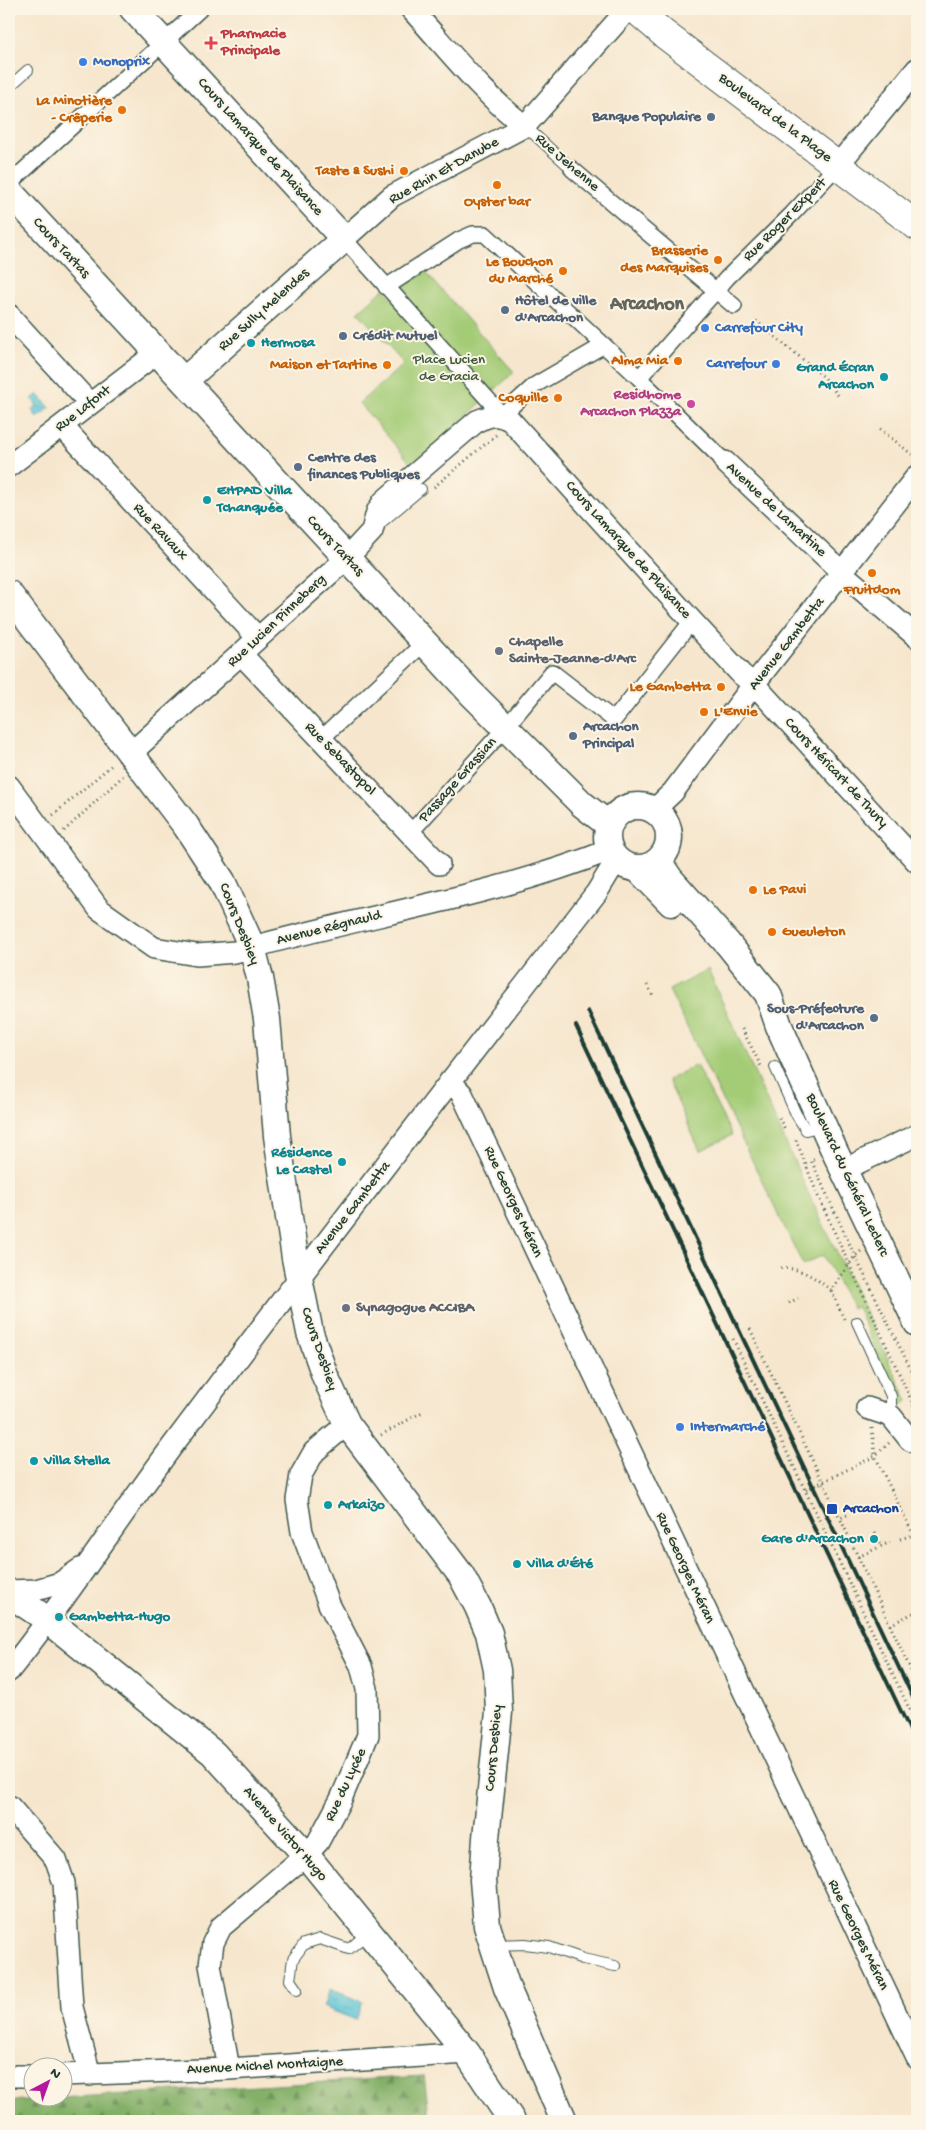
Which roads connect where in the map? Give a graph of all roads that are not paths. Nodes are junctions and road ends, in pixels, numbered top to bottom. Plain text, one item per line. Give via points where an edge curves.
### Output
1 (133, 9) edge
2 (200, 9) edge
3 (411, 9) edge
4 (628, 9) edge
5 (635, 9) edge
6 (164, 42) junction
7 (917, 69) edge
8 (28, 70) dead end
9 (9, 87) edge
10 (525, 126) junction
11 (838, 166) junction
12 (572, 169) joint
13 (9, 184) edge
14 (9, 191) edge
15 (917, 226) edge
16 (344, 239) junction
17 (386, 287) junction
18 (717, 290) junction
19 (734, 306) dead end
20 (9, 315) edge
21 (604, 345) junction
22 (158, 352) junction
23 (639, 378) junction
24 (184, 380) junction
25 (90, 404) junction
26 (502, 415) junction
27 (62, 426) junction
28 (725, 462) joint
29 (9, 466) edge
30 (917, 476) edge
31 (421, 488) dead end
32 (372, 531) junction
33 (347, 558) junction
34 (843, 572) junction
35 (9, 594) edge
36 (692, 620) junction
37 (917, 637) edge
38 (258, 638) junction
39 (424, 643) junction
40 (241, 654) junction
41 (754, 684) junction
42 (506, 727) junction
43 (321, 739) junction
44 (124, 763) junction
45 (9, 786) edge
46 (654, 810) junction
47 (410, 833) junction
48 (626, 853) junction
49 (917, 862) edge
50 (439, 864) dead end
51 (252, 947) junction
52 (774, 1067) dead end
53 (450, 1081) junction
54 (823, 1126) junction
55 (917, 1135) edge
56 (844, 1170) junction
57 (299, 1276) junction
58 (857, 1322) dead end
59 (917, 1323) edge
60 (877, 1416) joint
61 (347, 1424) junction
62 (917, 1443) edge
63 (92, 1560) junction
64 (36, 1590) junction
65 (9, 1593) edge
66 (48, 1620) junction
67 (9, 1671) edge
68 (9, 1806) edge
69 (306, 1855) junction
70 (368, 1933) junction
71 (493, 1946) junction
72 (615, 1966) dead end
73 (297, 1990) dead end
74 (467, 2053) junction
75 (917, 2058) edge
76 (229, 2069) junction
77 (72, 2075) edge
78 (90, 2075) junction
79 (9, 2076) edge
80 (22, 2076) edge
81 (512, 2121) edge
82 (564, 2121) edge

1 - 6 street, Cours Lamarque de Plaisance
2 - 6 street
3 - 10 street, Rue Jehenne via 482,86
4 - 10 street
5 - 11 main road, Boulevard de la Plage
6 - 13 street
6 - 16 street, Cours Lamarque de Plaisance
7 - 11 street, Rue Roger Expert
8 - 9 lane
10 - 12 lane, Rue Jehenne
10 - 16 street, Rue Rhin Et Danube via 392,196
11 - 15 main road, Boulevard de la Plage
11 - 18 street, Rue Roger Expert
12 - 18 street, Rue Jehenne
14 - 22 street, Cours Tartas
16 - 17 street, Cours Lamarque de Plaisance
16 - 24 street, Rue Sully Melendes
17 - 21 street, Avenue de Lamartine via 459,240 473,234 485,234
17 - 26 street
18 - 19 street, Rue Jehenne
18 - 23 street, Rue Roger Expert
20 - 25 street
21 - 23 street, Avenue de Lamartine
21 - 26 street, Rue Lucien Pinneberg via 535,385
22 - 24 street, Cours Tartas
22 - 25 street, Rue Lafont
23 - 28 street, Avenue de Lamartine
24 - 33 street, Cours Tartas
25 - 27 street, Rue Lafont
26 - 32 street, Rue Lucien Pinneberg via 477,421 384,501
26 - 36 street, Cours Lamarque de Plaisance via 512,421
27 - 29 street, Rue Lafont
27 - 38 street, Rue Ravaux
28 - 34 street, Avenue de Lamartine
30 - 34 street, Avenue Gambetta
31 - 32 lane
32 - 33 street, Rue Lucien Pinneberg
33 - 38 street, Rue Lucien Pinneberg
33 - 39 street, Cours Tartas
34 - 37 street, Avenue de Lamartine
34 - 41 street, Avenue Gambetta
35 - 44 street, Cours Desbiey
36 - 41 street, Cours Lamarque de Plaisance
36 - 42 street, Passage Grassian via 614,720 552,672
38 - 40 street, Rue Lucien Pinneberg
39 - 42 street, Cours Tartas
39 - 43 street
40 - 43 street, Rue Sebastopol
40 - 44 street, Rue Lucien Pinneberg
41 - 46 street, Avenue Gambetta via 673,792
41 - 49 street, Cours Héricart de Thury
42 - 47 street, Passage Grassian
42 - 48 street, Cours Tartas
43 - 47 street, Rue Sebastopol
44 - 51 street, Cours Desbiey via 186,826 222,881
45 - 51 street, Avenue Régnauld via 57,841 99,909 154,948 196,955
46 - 48 street via 644,806 628,808 615,816
46 - 48 street via 667,825 669,834 665,853
47 - 50 street, Rue Sebastopol
48 - 51 street, Avenue Régnauld
48 - 53 street, Avenue Gambetta
48 - 54 street, Boulevard du Général Leclerc via 670,879 768,994
51 - 57 street, Cours Desbiey via 267,1019 277,1136
52 - 54 lane via 806,1130
53 - 57 street, Avenue Gambetta
53 - 75 street, Rue Georges Méran via 462,1094
54 - 56 street, Boulevard du Général Leclerc
55 - 56 street
56 - 59 street, Boulevard du Général Leclerc
57 - 61 street, Cours Desbiey via 310,1333
57 - 63 street, Avenue Gambetta
58 - 60 lane via 891,1396
60 - 62 street
61 - 69 street, Rue du Lycée via 314,1452 302,1475 297,1500 302,1532 329,1604 361,1666 367,1689 368,1735 341,1799 318,1842
61 - 71 street, Cours Desbiey via 461,1575 489,1634 497,1670 499,1712 483,1880 487,1926
63 - 64 street, Avenue Gambetta via 60,1583
63 - 66 street, Avenue Gambetta
64 - 65 street, Avenue Gambetta
64 - 66 street
65 - 66 street, Avenue Victor Hugo
66 - 67 street, Avenue Gambetta
66 - 69 street, Avenue Victor Hugo via 213,1753
68 - 78 street via 56,1860 64,1883 72,2007
69 - 70 street, Avenue Victor Hugo
69 - 76 street, Rue du Lycée via 221,1927 213,1943 210,1965
70 - 73 lane via 349,1949 320,1939 304,1944 293,1959 290,1980
70 - 74 street, Avenue Victor Hugo
71 - 72 lane via 525,1944 549,1947
71 - 82 street, Cours Desbiey via 507,1988
74 - 76 street, Avenue Michel Montaigne
74 - 81 street, Avenue Victor Hugo
76 - 78 street, Avenue Michel Montaigne
77 - 78 street, Avenue Michel Montaigne
79 - 80 street

